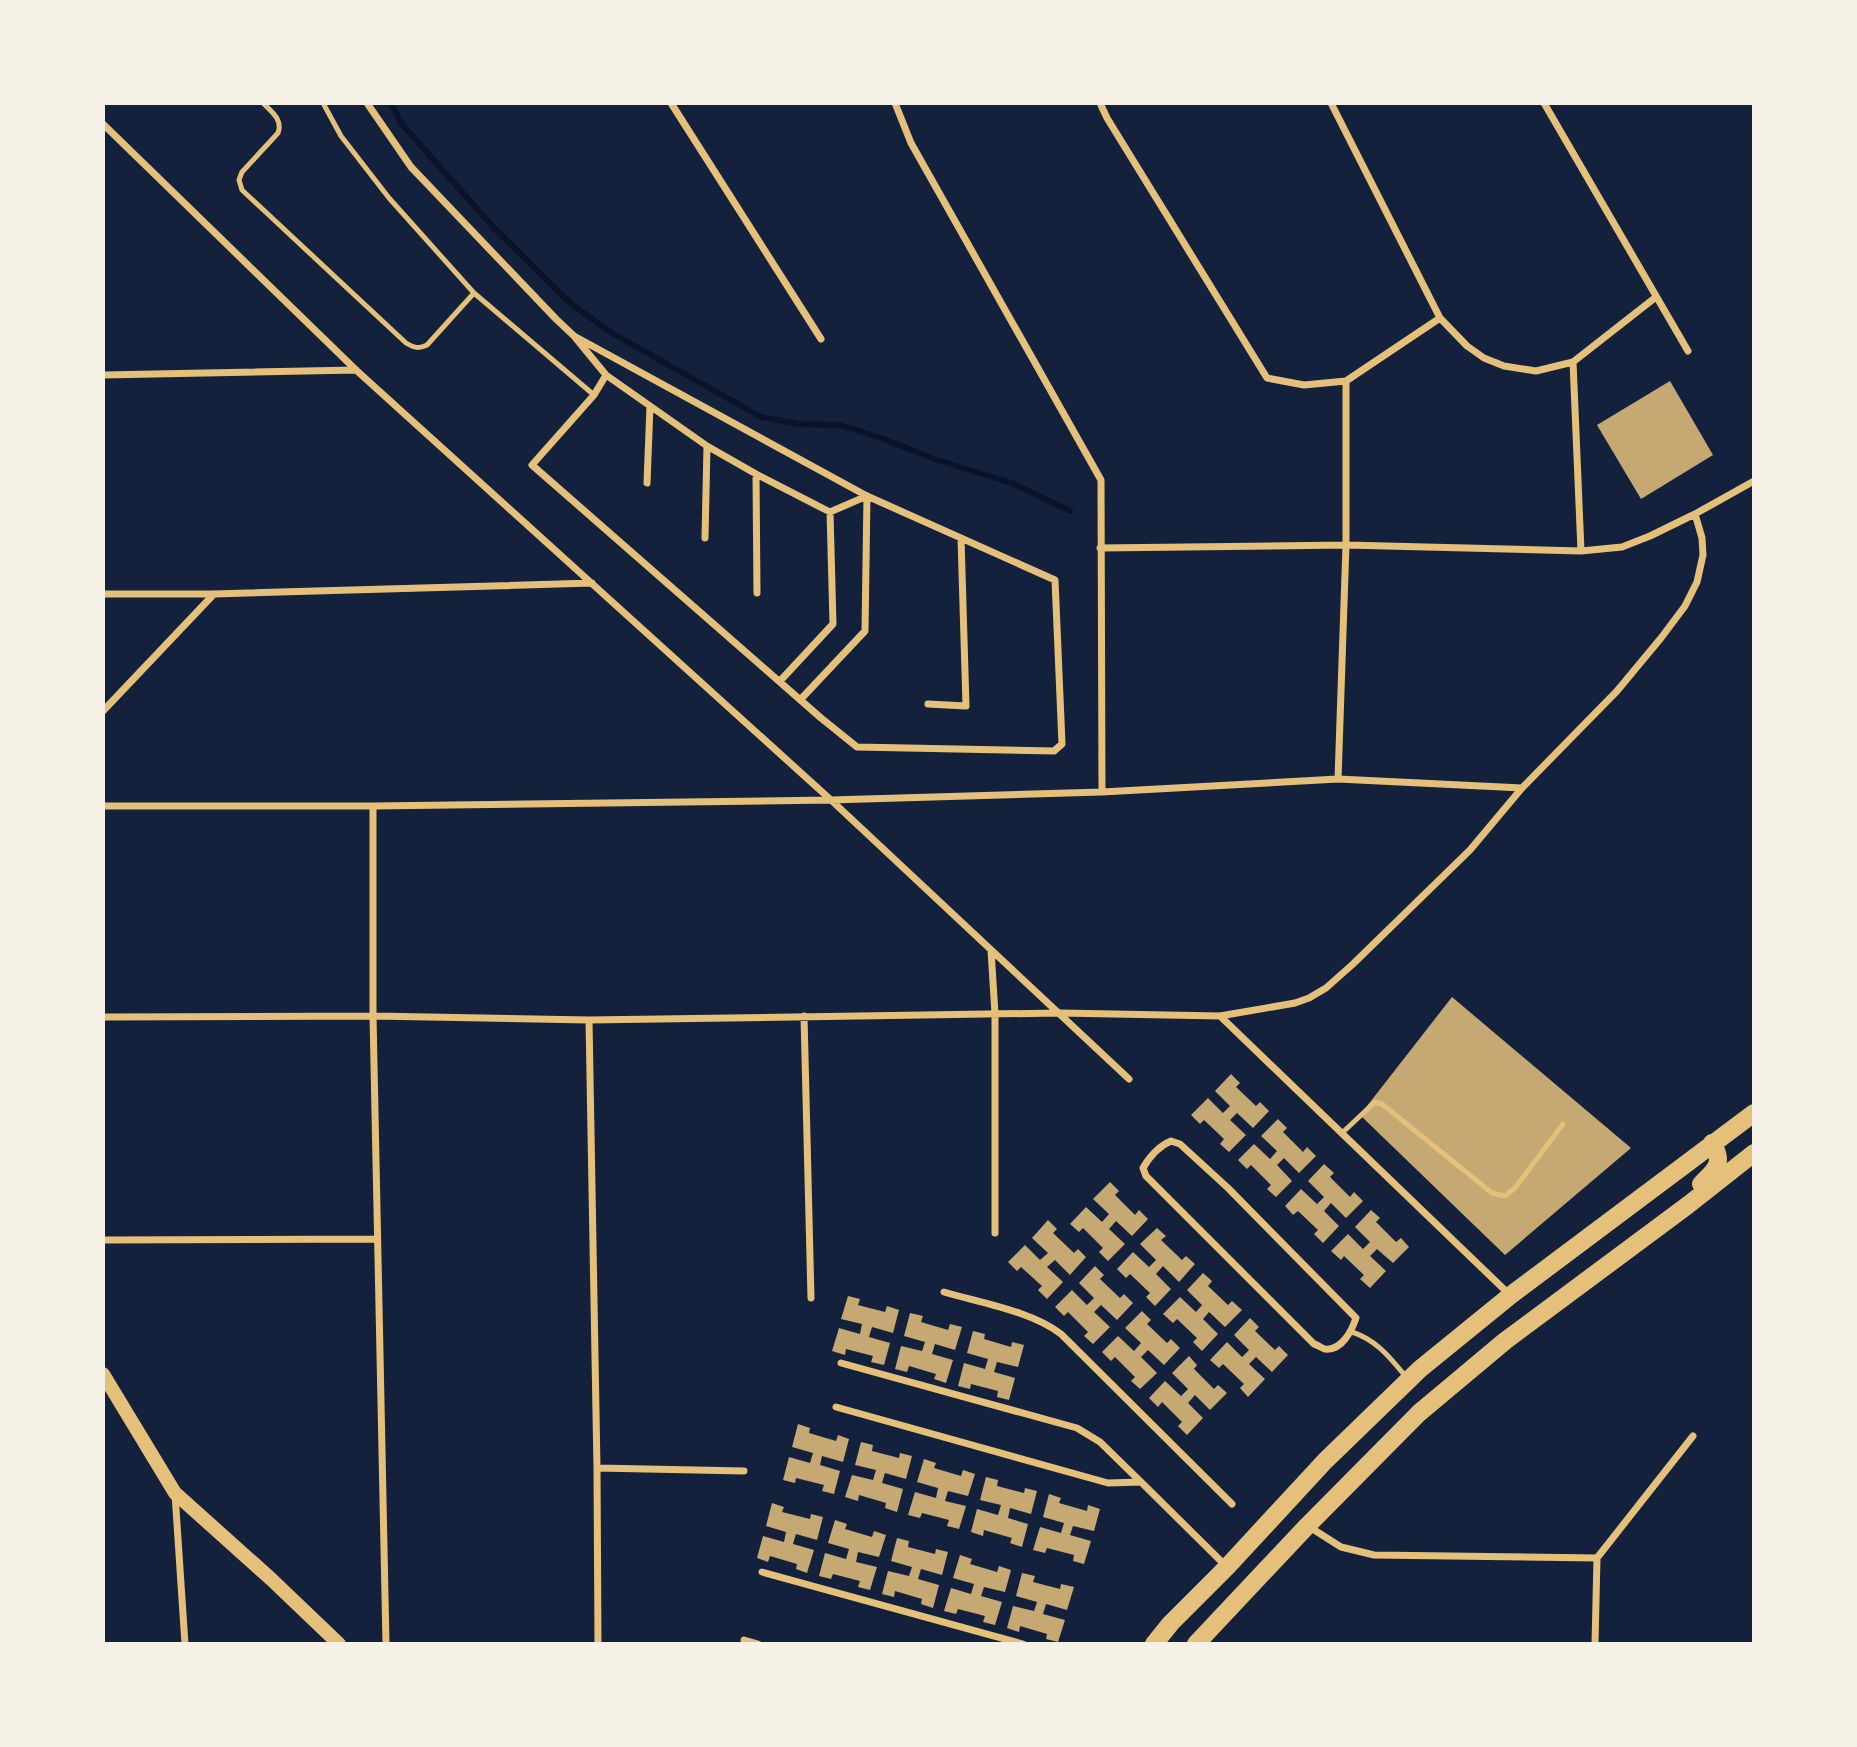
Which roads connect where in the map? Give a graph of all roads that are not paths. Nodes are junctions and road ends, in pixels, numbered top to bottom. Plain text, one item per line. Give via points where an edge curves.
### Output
1 (264, 103) edge
2 (323, 103) edge
3 (368, 103) edge
4 (671, 103) edge
5 (895, 103) edge
6 (1100, 103) edge
7 (1331, 103) edge
8 (1544, 103) edge
9 (103, 124) edge
10 (474, 293) junction
11 (1656, 297) junction
12 (1440, 318) junction
13 (574, 336) junction
14 (821, 339) dead end
15 (1688, 351) dead end
16 (1573, 362) junction
17 (356, 370) junction
18 (103, 375) edge
19 (606, 375) junction
20 (1346, 381) junction
21 (594, 396) junction
22 (650, 406) junction
23 (707, 446) junction
24 (756, 474) junction
25 (1754, 481) edge
26 (648, 483) dead end
27 (867, 496) junction
28 (830, 512) junction
29 (1695, 514) junction
30 (705, 538) dead end
31 (961, 538) junction
32 (1346, 545) junction
33 (1100, 548) junction
34 (1581, 551) junction
35 (592, 583) junction
36 (757, 593) dead end
37 (103, 594) edge
38 (214, 594) junction
39 (780, 681) junction
40 (800, 699) junction
41 (928, 704) dead end
42 (103, 711) edge
43 (1338, 779) junction
44 (1522, 788) junction
45 (1102, 792) junction
46 (831, 800) junction
47 (103, 806) edge
48 (373, 806) junction
49 (991, 949) junction
50 (1060, 1013) junction
51 (995, 1014) junction
52 (373, 1016) junction
53 (804, 1016) junction
54 (1220, 1016) junction
55 (103, 1017) edge
56 (589, 1020) junction
57 (1129, 1079) dead end
58 (1754, 1113) edge
59 (1563, 1124) dead end
60 (1342, 1133) junction
61 (1712, 1143) junction
62 (1754, 1153) edge
63 (1688, 1205) junction
64 (995, 1233) dead end
65 (377, 1239) junction
66 (103, 1240) edge
67 (944, 1292) dead end
68 (1511, 1295) junction
69 (811, 1298) dead end
70 (1352, 1332) junction
71 (841, 1363) dead end
72 (103, 1374) edge
73 (1408, 1379) junction
74 (836, 1407) dead end
75 (1693, 1436) dead end
76 (597, 1468) junction
77 (744, 1471) dead end
78 (1141, 1482) junction
79 (175, 1493) junction
80 (1232, 1504) dead end
81 (1307, 1526) junction
82 (1597, 1558) junction
83 (1227, 1567) junction
84 (762, 1572) dead end
85 (744, 1640) dead end
86 (185, 1644) edge
87 (339, 1644) edge
88 (386, 1644) edge
89 (598, 1644) edge
90 (758, 1644) edge
91 (1023, 1644) edge
92 (1154, 1644) edge
93 (1196, 1644) edge
94 (1595, 1644) edge

1 - 10 lane via 280,128 242,172 242,190 406,343 413,348 427,345
2 - 10 lane via 341,136 388,198
3 - 13 street via 411,167
4 - 14 street
5 - 33 street via 911,143 1101,480
6 - 20 street via 1267,378 1304,385
7 - 12 street
8 - 11 street
9 - 17 street
10 - 21 lane
11 - 15 street
11 - 16 street
12 - 16 street via 1467,346 1504,366 1536,371
12 - 20 street
13 - 19 street
13 - 27 street
16 - 34 street
17 - 18 street
17 - 35 street
19 - 21 street
19 - 22 street
20 - 32 street
21 - 39 street via 533,465
22 - 23 street
22 - 26 street
23 - 24 street
23 - 30 street
24 - 28 street
24 - 36 street
25 - 29 street
27 - 28 street
27 - 31 street
27 - 40 street via 865,631
28 - 39 street via 833,624
29 - 34 street via 1622,547
29 - 44 street via 1703,555 1685,606 1617,691
31 - 40 street via 1055,580 1062,744 1054,751 858,747
31 - 41 street via 966,706
32 - 33 street
32 - 34 street
32 - 43 street
33 - 45 street
35 - 38 street
35 - 46 street
37 - 38 street
38 - 42 street
39 - 40 street
43 - 44 street
43 - 45 street
44 - 54 street via 1470,850 1326,988 1295,1003
45 - 46 street
46 - 48 street
46 - 49 street
47 - 48 street
48 - 52 street
49 - 50 street
49 - 51 street
50 - 51 street
50 - 54 street
50 - 57 street
51 - 53 street
51 - 64 street
52 - 55 street
52 - 56 street
52 - 65 street
53 - 56 street
53 - 69 street
54 - 60 street
56 - 76 street
58 - 61 main road
59 - 60 lane via 1505,1196 1492,1193 1375,1101
60 - 68 street
61 - 63 main road via 1719,1162
61 - 68 main road
62 - 63 main road
63 - 81 main road via 1505,1341 1438,1397
65 - 66 street
65 - 88 street
67 - 80 street via 1048,1324
68 - 73 main road
70 - 70 street via 1356,1318 1180,1144 1162,1145 1147,1161 1143,1168 1146,1176 1314,1344 1326,1349 1337,1346
70 - 73 lane via 1374,1342
71 - 78 street via 1077,1428 1100,1442
72 - 79 main road
73 - 83 main road
74 - 78 street via 1108,1483
75 - 82 street
76 - 77 street
76 - 89 street
78 - 83 street
79 - 86 street
79 - 87 main road
81 - 82 street via 1341,1547 1374,1555
81 - 93 main road
82 - 94 street
83 - 92 main road
84 - 91 street
85 - 90 street

